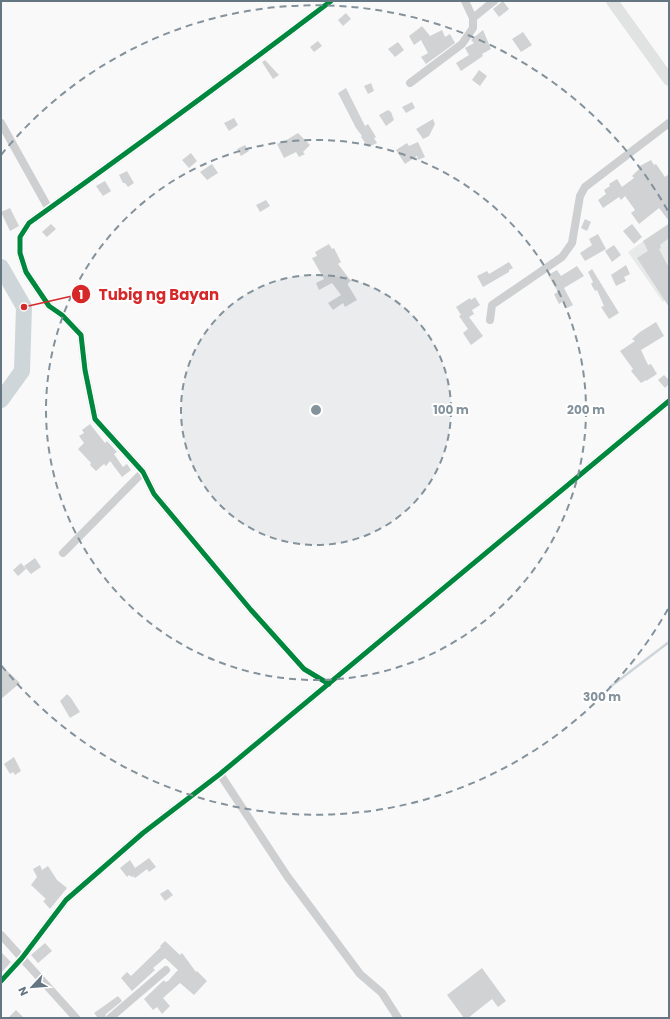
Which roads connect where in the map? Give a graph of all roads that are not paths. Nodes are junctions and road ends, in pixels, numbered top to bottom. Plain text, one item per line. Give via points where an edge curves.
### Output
1 (331, 1) edge
2 (465, 1) edge
3 (494, 1) edge
4 (612, 1) edge
5 (473, 18) junction
6 (669, 80) edge
7 (410, 83) dead end
8 (1, 123) edge
9 (669, 123) edge
10 (49, 209) junction
11 (490, 320) dead end
12 (669, 401) edge
13 (143, 472) junction
14 (63, 552) dead end
15 (329, 684) junction
16 (220, 774) junction
17 (1, 935) edge
18 (22, 958) junction
19 (166, 970) dead end
20 (1, 981) edge
21 (76, 1018) edge
22 (110, 1018) edge
23 (398, 1018) edge

1 - 10 street via 226,81
2 - 5 street
3 - 5 street
4 - 6 main road
5 - 7 street via 472,28 462,44
8 - 10 street
9 - 11 street via 585,187 580,196 572,243 562,257 492,305
10 - 13 street via 29,223 20,237 20,253 26,272 49,306 62,315 81,336 95,419
12 - 15 street
13 - 14 street
13 - 15 street via 154,494 251,610 304,669
15 - 16 street
16 - 18 street via 143,833 66,900
16 - 23 street via 287,876 360,974 382,993
17 - 18 street
18 - 20 street
18 - 21 street
19 - 22 street

